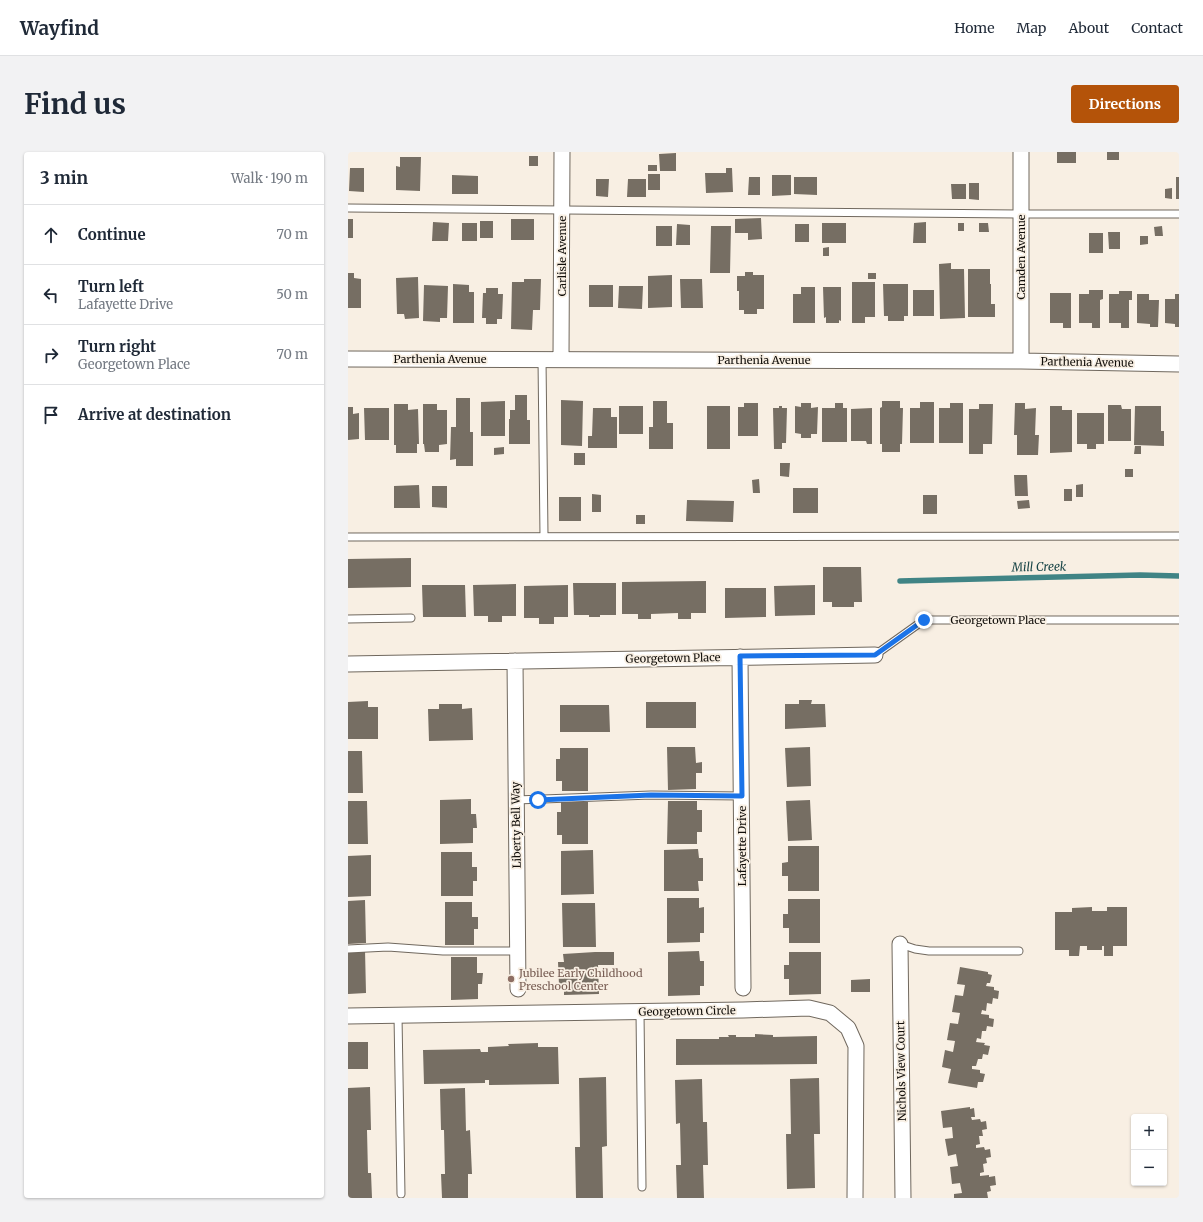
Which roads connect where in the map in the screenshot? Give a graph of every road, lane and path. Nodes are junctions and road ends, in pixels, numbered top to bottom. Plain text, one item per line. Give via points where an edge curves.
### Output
1 (562, 152) edge
2 (1021, 152) edge
3 (348, 208) edge
4 (562, 209) junction
5 (1021, 214) junction
6 (1179, 214) edge
7 (348, 359) edge
8 (542, 359) junction
9 (561, 359) junction
10 (1021, 361) junction
11 (1179, 364) edge
12 (544, 536) junction
13 (1179, 536) edge
14 (348, 537) edge
15 (411, 618) dead end
16 (348, 620) edge
17 (1179, 620) edge
18 (875, 655) joint
19 (740, 656) junction
20 (514, 661) junction
21 (348, 664) edge
22 (742, 796) junction
23 (516, 800) junction
24 (900, 944) joint
25 (348, 949) edge
26 (1019, 950) dead end
27 (517, 951) junction
28 (518, 988) dead end
29 (743, 988) dead end
30 (640, 1012) junction
31 (348, 1016) edge
32 (398, 1016) junction
33 (642, 1187) dead end
34 (401, 1194) dead end
35 (856, 1198) edge
36 (903, 1198) edge

1 - 4 street, Carlisle Avenue
2 - 5 street, Camden Avenue
3 - 4 lane
4 - 5 lane
4 - 9 street, Carlisle Avenue
5 - 6 lane
5 - 10 street, Camden Avenue
7 - 8 street, Parthenia Avenue
8 - 9 street, Parthenia Avenue
8 - 12 lane
9 - 10 street, Parthenia Avenue
10 - 11 street, Parthenia Avenue
12 - 13 lane
12 - 14 lane
15 - 16 lane
17 - 18 lane, Georgetown Place via 924,620
18 - 19 street, Georgetown Place
19 - 20 street, Georgetown Place
19 - 22 street, Lafayette Drive
20 - 21 street, Georgetown Place
20 - 23 street, Liberty Bell Way
22 - 23 lane via 651,795
22 - 29 street, Lafayette Drive
23 - 27 street, Liberty Bell Way
24 - 26 lane via 929,951
24 - 36 street, Nichols View Court
25 - 27 lane via 388,947 443,951
27 - 28 street, Liberty Bell Way
30 - 32 street, Georgetown Circle
30 - 33 lane
30 - 35 street, Georgetown Circle via 809,1008 830,1012 848,1028 856,1046
31 - 32 street, Georgetown Circle
32 - 34 lane

